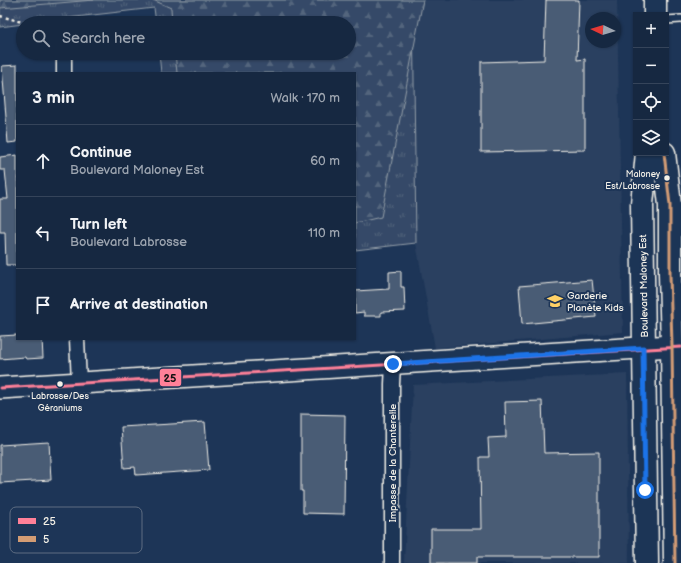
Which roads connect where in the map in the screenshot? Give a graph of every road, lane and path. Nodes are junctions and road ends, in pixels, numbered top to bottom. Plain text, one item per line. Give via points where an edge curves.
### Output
1 (655, 0) edge
2 (655, 12) edge
3 (0, 16) edge
4 (681, 19) edge
5 (16, 20) edge
6 (669, 20) edge
7 (64, 60) edge
8 (64, 72) edge
9 (647, 156) edge
10 (665, 156) edge
11 (77, 340) edge
12 (672, 346) junction
13 (643, 348) junction
14 (393, 364) junction
15 (79, 383) junction
16 (0, 388) edge
17 (392, 563) edge
18 (647, 563) edge
19 (675, 563) edge

1 - 2 main road
3 - 5 path
4 - 6 lane
7 - 8 street
9 - 13 main road, Boulevard Maloney Est via 642,204
10 - 12 main road via 671,190 673,227
11 - 15 street
12 - 13 main road
12 - 19 main road
13 - 14 main road
13 - 18 main road, Boulevard Maloney Est
14 - 15 main road
14 - 17 street, Impasse de la Chanterelle
15 - 16 main road

